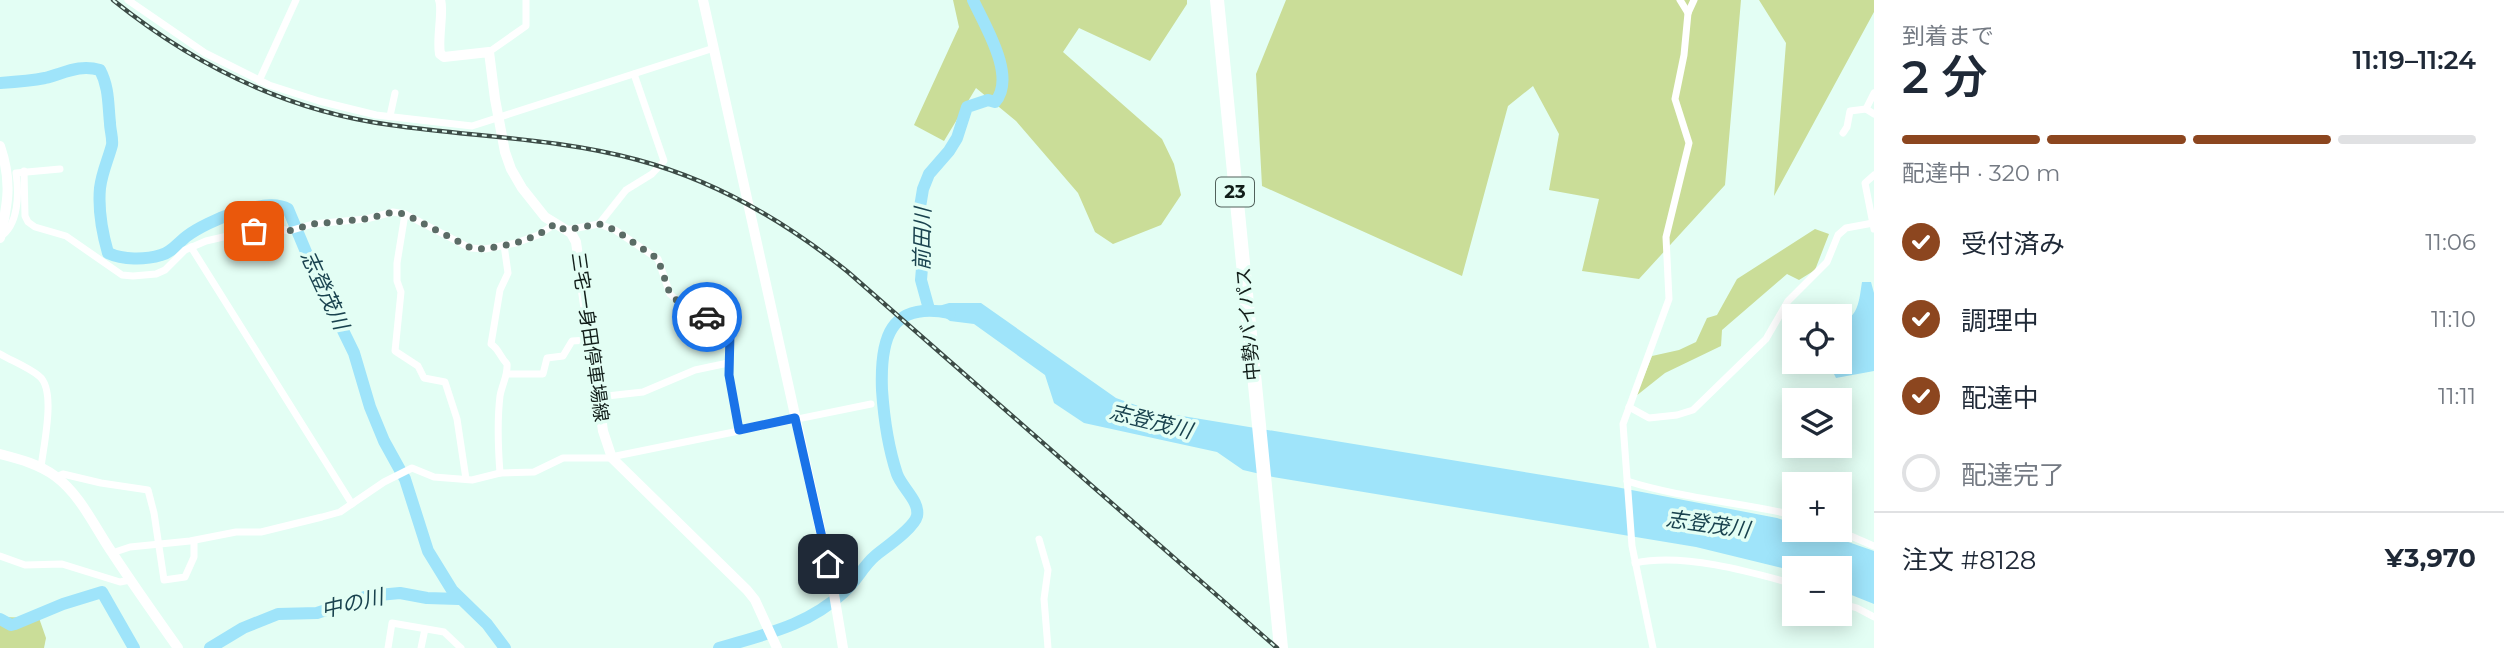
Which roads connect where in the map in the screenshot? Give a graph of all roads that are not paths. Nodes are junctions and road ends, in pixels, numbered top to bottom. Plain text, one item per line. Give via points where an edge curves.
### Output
1 (128, 0) edge
2 (296, 0) edge
3 (440, 0) edge
4 (526, 0) edge
5 (703, 0) edge
6 (1217, 0) edge
7 (1680, 0) edge
8 (1694, 0) edge
9 (1688, 13) junction
10 (714, 48) junction
11 (489, 52) junction
12 (634, 74) junction
13 (259, 81) junction
14 (395, 93) dead end
15 (1874, 93) edge
16 (1866, 109) junction
17 (1874, 114) edge
18 (390, 116) junction
19 (500, 119) junction
20 (1843, 133) dead end
21 (0, 146) edge
22 (60, 169) dead end
23 (24, 171) junction
24 (1874, 175) edge
25 (405, 214) junction
26 (555, 224) junction
27 (599, 224) junction
28 (1874, 225) edge
29 (565, 230) junction
30 (0, 238) edge
31 (504, 246) junction
32 (191, 247) junction
33 (589, 340) junction
34 (0, 354) edge
35 (729, 363) junction
36 (507, 373) junction
37 (607, 397) dead end
38 (871, 404) dead end
39 (1629, 407) junction
40 (795, 418) junction
41 (739, 430) junction
42 (0, 454) edge
43 (611, 458) junction
44 (41, 468) junction
45 (500, 473) junction
46 (57, 477) junction
47 (466, 479) junction
48 (1627, 483) junction
49 (352, 504) junction
50 (1782, 512) edge
51 (1852, 536) edge
52 (1039, 540) dead end
53 (194, 541) junction
54 (159, 544) junction
55 (1874, 546) edge
56 (112, 553) junction
57 (0, 556) edge
58 (1635, 563) junction
59 (130, 580) junction
60 (1782, 581) edge
61 (1852, 607) edge
62 (1874, 617) edge
63 (425, 629) junction
64 (776, 644) edge
65 (178, 648) edge
66 (388, 648) edge
67 (421, 648) edge
68 (461, 648) edge
69 (843, 648) edge
70 (1048, 648) edge
71 (1281, 648) edge
72 (1653, 648) edge

1 - 13 street via 205,53
2 - 13 street
3 - 11 main road via 440,54
4 - 11 street via 526,26
5 - 10 main road
6 - 71 highway, 中勢バイパス / 23
7 - 9 street
8 - 9 street
9 - 39 street via 1675,99 1689,143 1666,237 1669,299
10 - 12 street
10 - 40 main road
11 - 19 main road, 三宅一身田停車場線
12 - 19 street
12 - 27 street via 664,161 626,190
13 - 18 street via 318,101
14 - 18 street
15 - 16 street
16 - 17 street
16 - 20 street via 1850,111
18 - 19 street via 472,126
19 - 26 main road, 三宅一身田停車場線 via 505,152 515,176
21 - 30 main road via 9,191
22 - 23 street
23 - 30 street via 16,173 15,211
23 - 32 street via 28,222 66,236 122,275 160,272
24 - 28 street via 1865,183
25 - 31 street via 471,248
25 - 32 street via 389,212 289,231 267,226
25 - 47 street via 397,263 401,292 395,351 418,366 424,378 446,382
26 - 29 main road, 三宅一身田停車場線
26 - 31 street
27 - 29 street
27 - 35 street via 658,259 670,294 680,303 700,317 724,323 730,338
28 - 39 street via 1846,228 1838,235 1826,262 1788,300 1766,339 1693,411 1649,418
29 - 33 main road, 三宅一身田停車場線 via 578,247
31 - 36 street via 508,273 500,290 491,344 507,364
32 - 49 street
33 - 36 street via 572,341 563,356 547,358 542,374
33 - 43 main road, 三宅一身田停車場線
34 - 44 street via 41,377 47,388
35 - 37 street via 695,370 643,392
35 - 41 street
36 - 45 street via 500,395
38 - 40 street
39 - 48 street via 1623,424
40 - 41 street
40 - 69 main road
41 - 43 street
42 - 44 main road
43 - 45 street via 563,458 534,472
43 - 64 main road via 738,580 755,600
44 - 46 main road
45 - 47 street
46 - 54 street via 63,474 148,490
46 - 56 main road
47 - 49 street via 434,477 415,468
48 - 50 street
48 - 58 street
49 - 53 street via 311,520
51 - 55 street
52 - 70 street via 1048,570 1044,599
53 - 54 street
53 - 54 street via 194,557 185,577 167,580
54 - 56 street
56 - 59 main road
57 - 59 street via 18,564 62,564 120,582
58 - 60 street via 1702,564
58 - 72 street
59 - 65 main road
61 - 62 street
63 - 66 street via 392,623
63 - 67 street
63 - 68 street via 444,632

